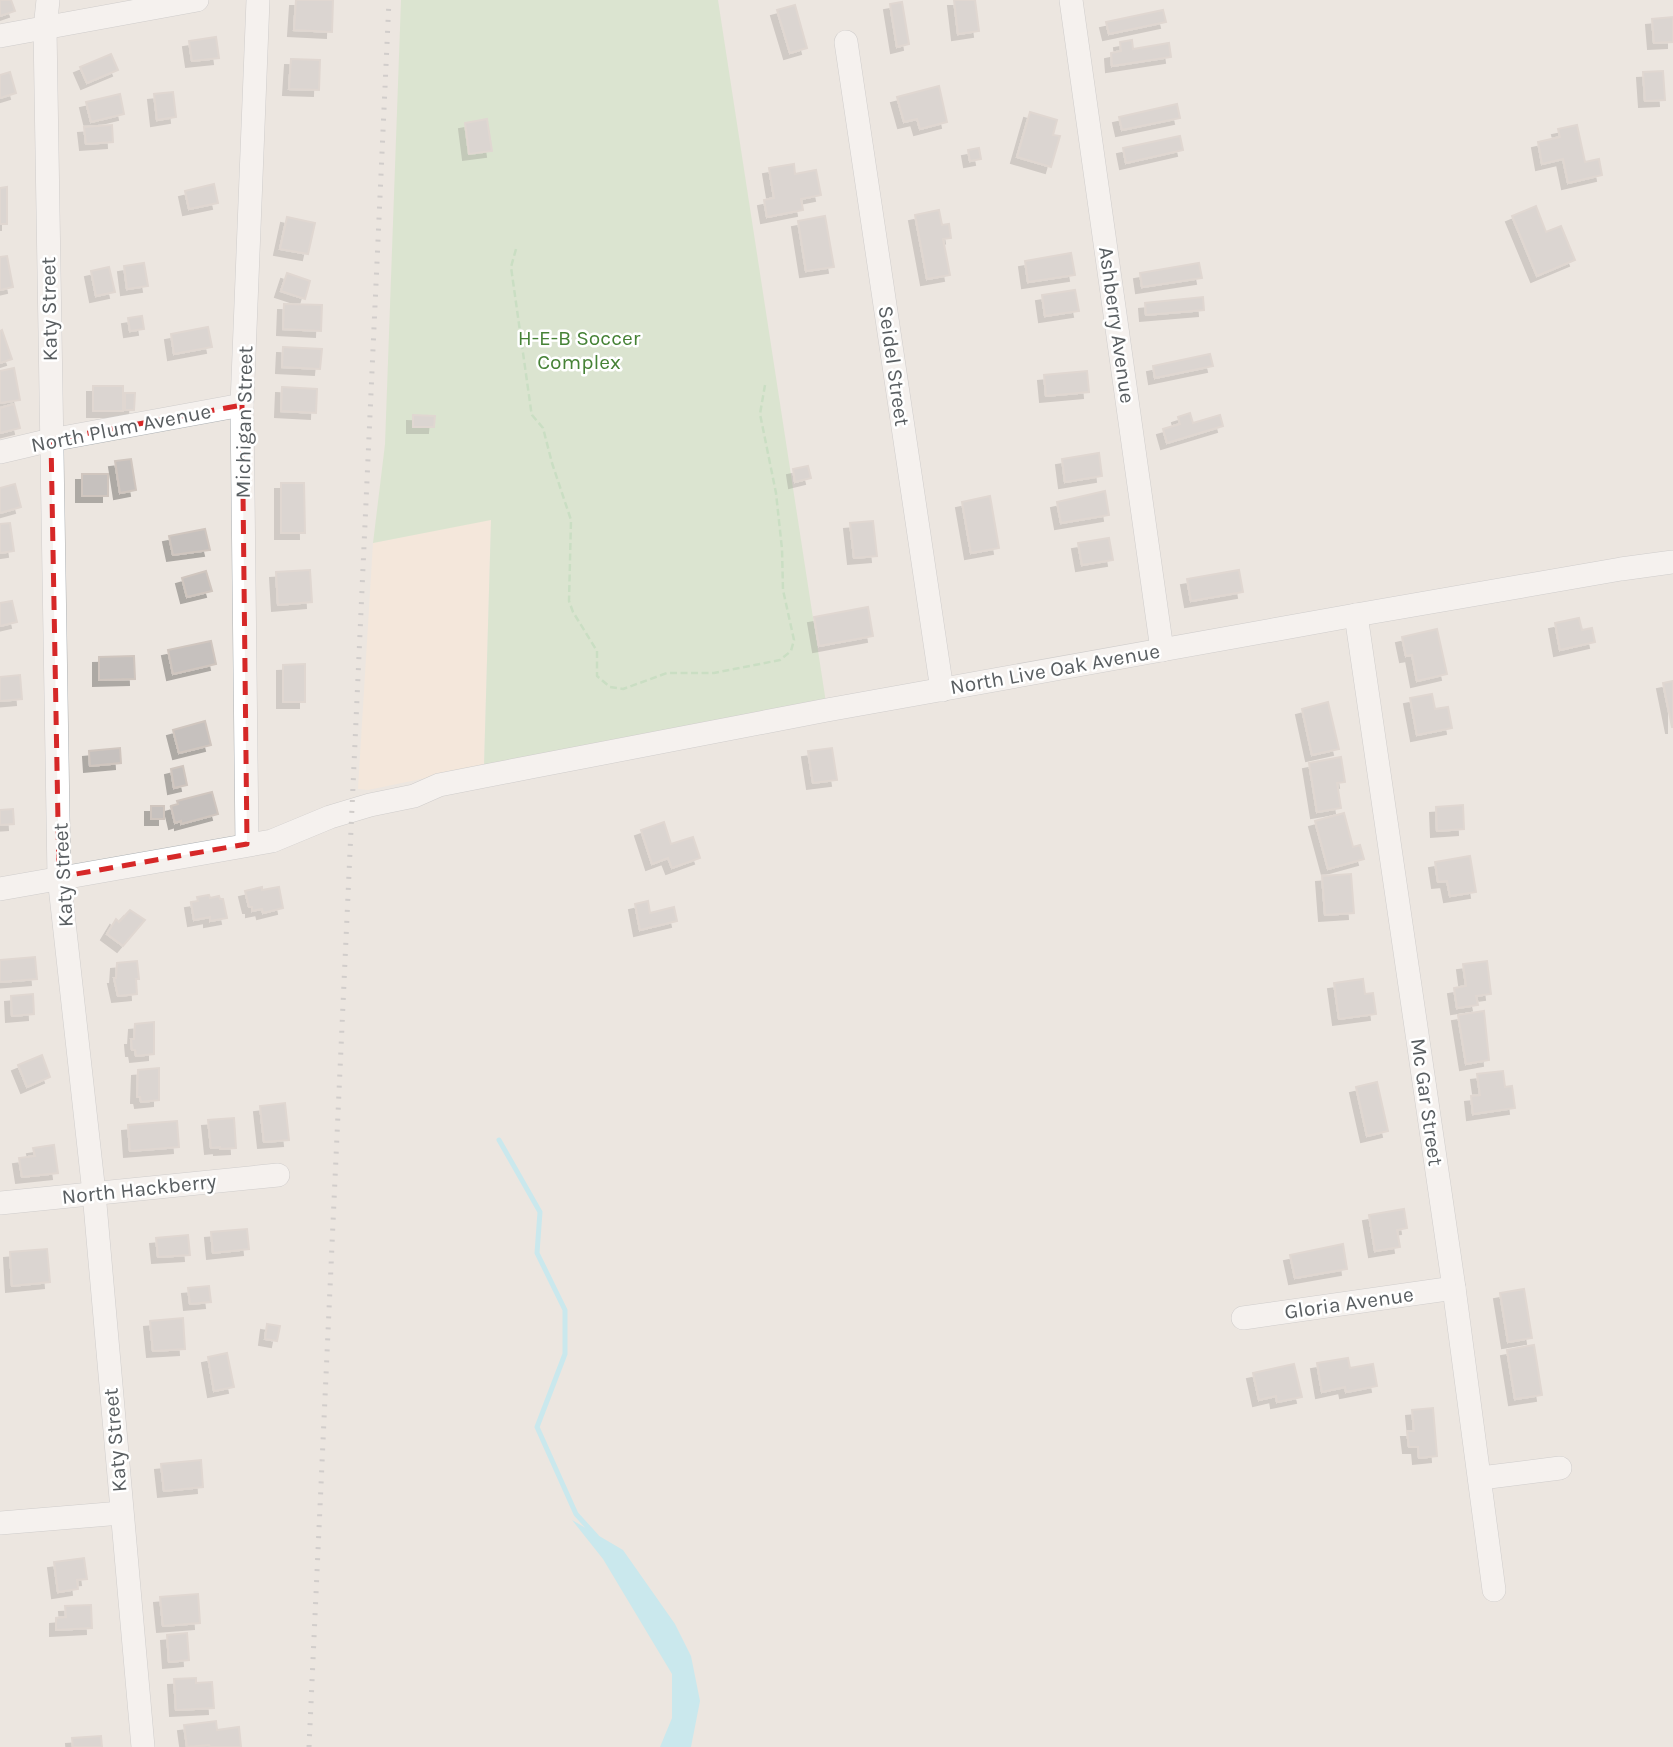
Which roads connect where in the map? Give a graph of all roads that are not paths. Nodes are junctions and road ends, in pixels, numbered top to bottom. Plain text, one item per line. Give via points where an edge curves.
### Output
1 (48, 0) edge
2 (197, 0) edge
3 (258, 0) edge
4 (1071, 0) edge
5 (45, 29) junction
6 (0, 36) edge
7 (846, 42) dead end
8 (242, 405) junction
9 (51, 440) junction
10 (0, 452) edge
11 (1673, 562) edge
12 (1356, 615) junction
13 (1162, 650) junction
14 (942, 690) junction
15 (247, 844) junction
16 (60, 877) junction
17 (0, 889) edge
18 (278, 1175) dead end
19 (93, 1192) junction
20 (0, 1203) edge
21 (1454, 1288) junction
22 (1243, 1318) dead end
23 (1560, 1468) dead end
24 (1481, 1478) junction
25 (121, 1513) junction
26 (0, 1522) edge
27 (1494, 1590) dead end
28 (143, 1747) edge

1 - 5 street, Katy Street
2 - 5 street
3 - 8 street, Michigan Street
4 - 13 street, Ashberry Avenue
5 - 6 street
5 - 9 street, Katy Street
7 - 14 street, Seidel Street
8 - 9 street, North Plum Avenue
8 - 15 street, Michigan Street
9 - 10 street, North Plum Avenue
9 - 16 street, Katy Street
11 - 12 street, North Live Oak Avenue
12 - 13 street, North Live Oak Avenue
12 - 21 street, Mc Gar Street
13 - 14 street, North Live Oak Avenue
14 - 15 street, North Live Oak Avenue via 439,785 416,783 312,812 263,830
15 - 16 street, North Live Oak Avenue
16 - 17 street, North Live Oak Avenue
16 - 19 street, Katy Street
18 - 19 street, North Hackberry
19 - 20 street, North Hackberry
19 - 25 street, Katy Street
21 - 22 street, Gloria Avenue
21 - 24 street, Mc Gar Street
23 - 24 street
24 - 27 street, Mc Gar Street
25 - 26 street
25 - 28 street, Katy Street

